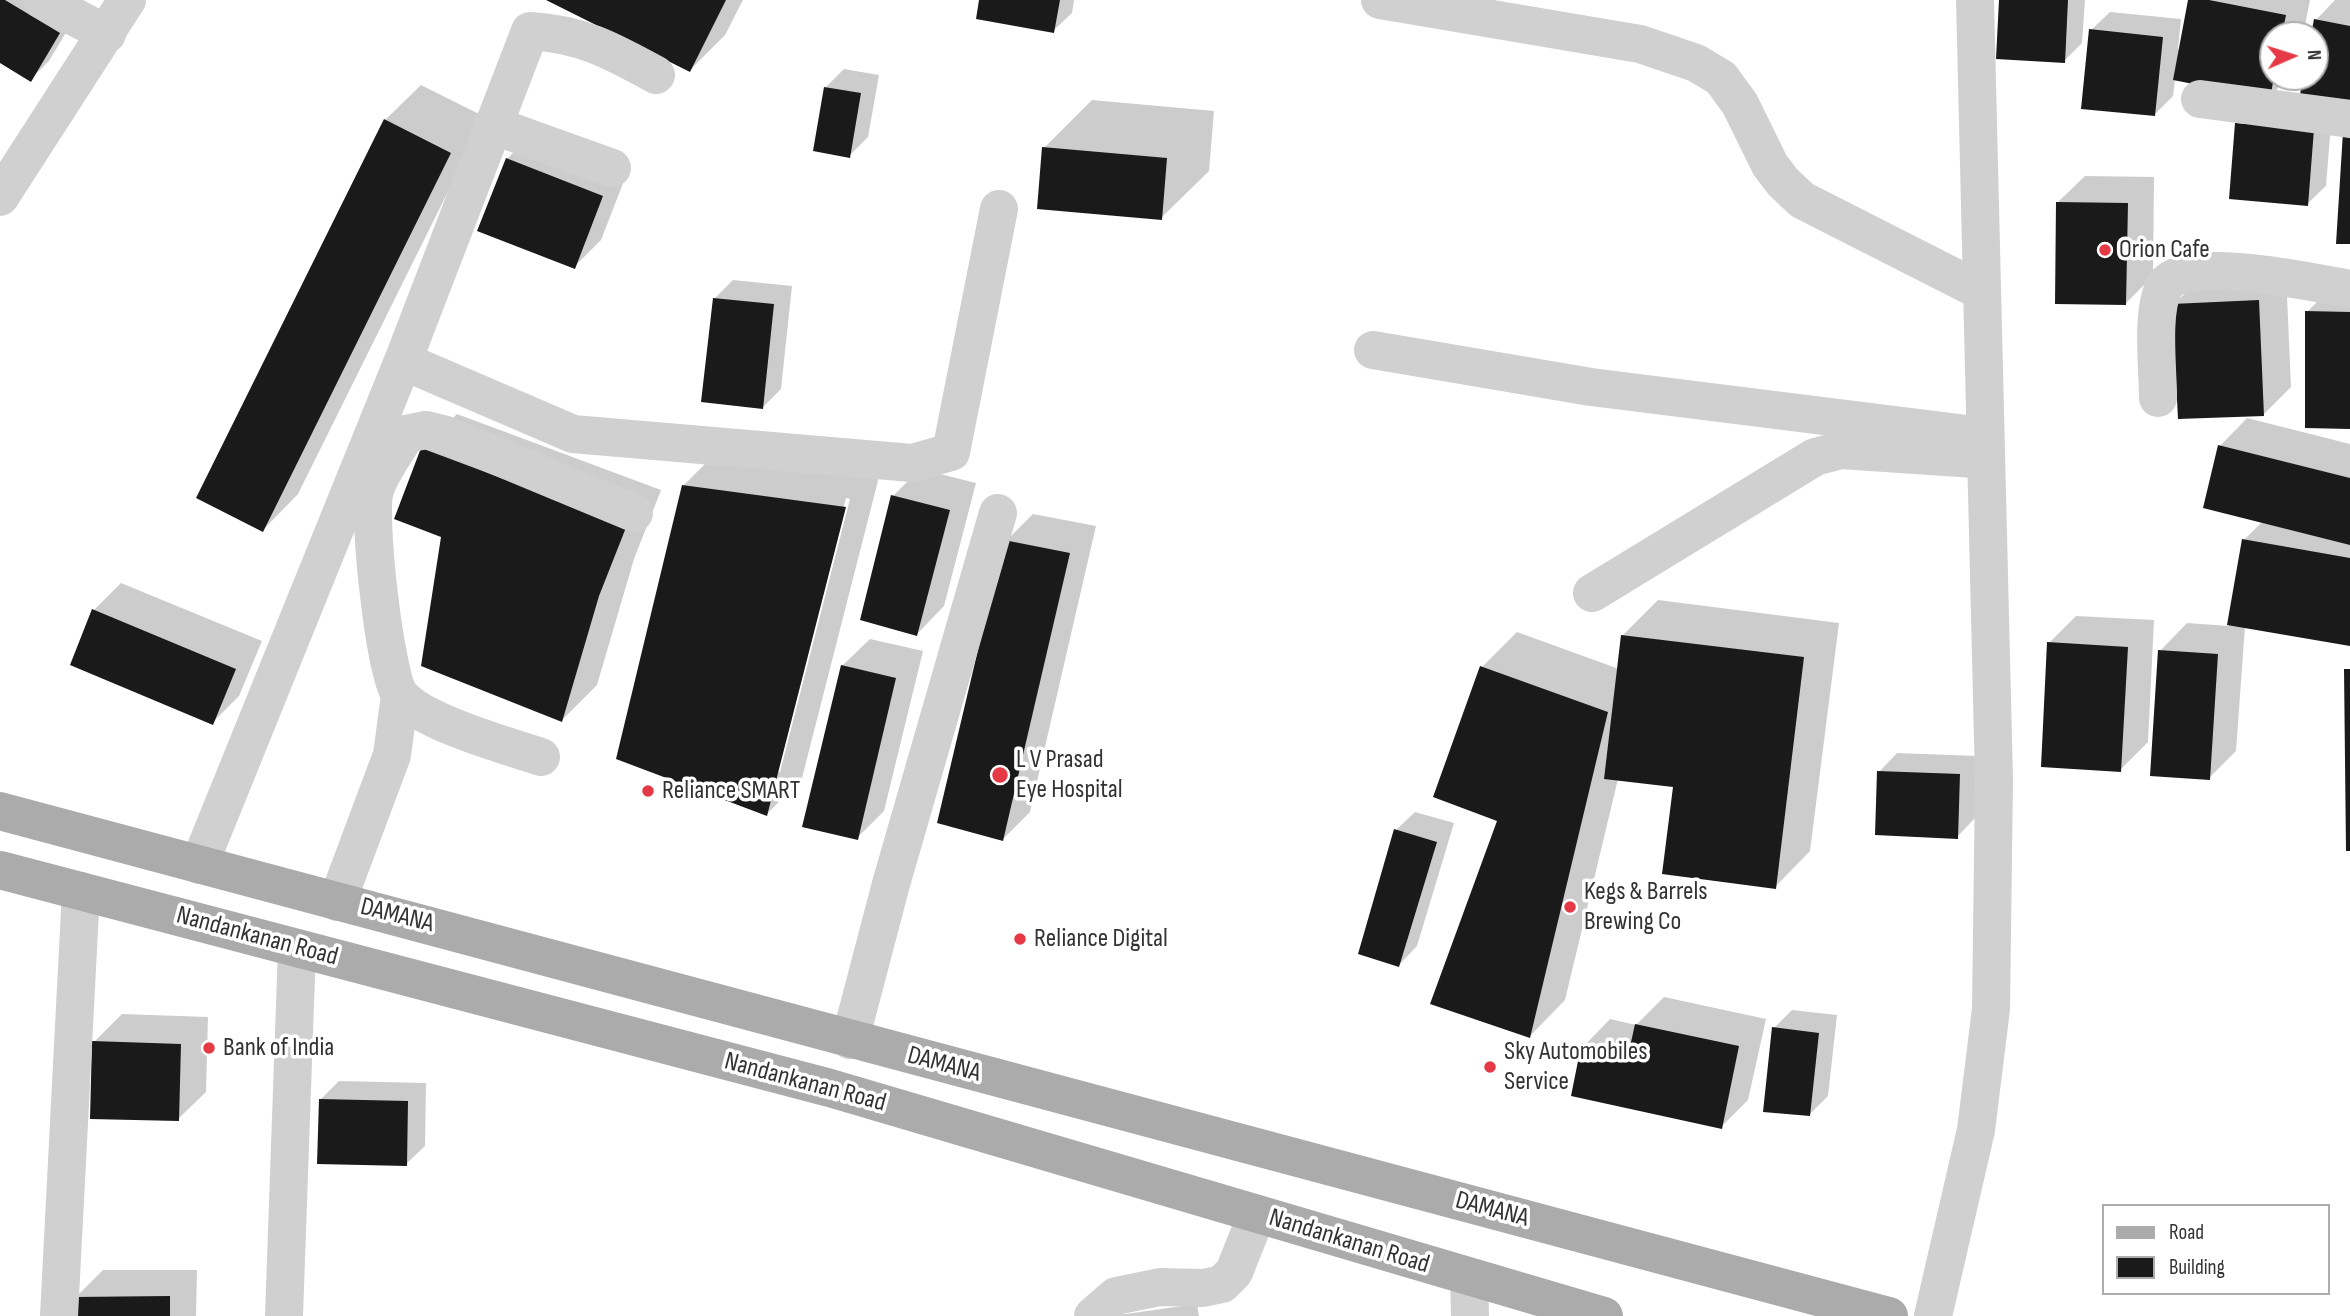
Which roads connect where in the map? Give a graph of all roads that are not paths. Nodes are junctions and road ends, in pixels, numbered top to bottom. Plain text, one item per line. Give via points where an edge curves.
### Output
1 (42, 0) edge
2 (127, 0) edge
3 (1380, 0) edge
4 (1975, 0) edge
5 (107, 34) junction
6 (656, 75) dead end
7 (2200, 99) dead end
8 (2350, 119) edge
9 (492, 125) junction
10 (612, 168) dead end
11 (0, 197) edge
12 (999, 209) dead end
13 (2350, 289) edge
14 (1981, 291) junction
15 (1373, 350) dead end
16 (403, 361) junction
17 (2158, 398) dead end
18 (1983, 447) junction
19 (634, 513) dead end
20 (998, 513) dead end
21 (1592, 593) dead end
22 (400, 695) junction
23 (541, 757) dead end
24 (0, 811) edge
25 (199, 865) junction
26 (0, 870) edge
27 (81, 891) junction
28 (337, 902) junction
29 (297, 948) junction
30 (850, 1040) junction
31 (1257, 1214) junction
32 (1469, 1277) junction
33 (60, 1316) edge
34 (284, 1316) edge
35 (1093, 1316) edge
36 (1470, 1316) edge
37 (1604, 1316) edge
38 (1889, 1316) edge
39 (1933, 1316) edge

1 - 5 street
2 - 5 street
3 - 14 street via 1640,44 1696,63 1721,78 1740,104 1770,165 1802,200
4 - 14 street
5 - 11 street
6 - 9 street via 595,42 530,31
7 - 8 street
9 - 10 street
9 - 16 street
12 - 16 street via 951,452 912,463 573,434
13 - 17 street via 2238,273 2181,273 2165,285 2158,309
14 - 18 street
15 - 18 street
16 - 25 street
18 - 21 street via 1841,450 1815,457
18 - 39 street via 1994,780 1990,1009 1976,1130
19 - 22 street via 446,435 426,430 406,434 374,491 386,654
20 - 30 street
22 - 23 street via 438,722
22 - 28 street via 392,755
24 - 25 main road, DAMANA
25 - 28 main road, DAMANA
26 - 27 main road, Nandankanan Road
27 - 29 main road, Nandankanan Road
27 - 33 street
28 - 30 main road, DAMANA via 462,932
29 - 31 main road, Nandankanan Road via 831,1088
29 - 34 street
30 - 38 main road, DAMANA
31 - 32 main road, Nandankanan Road
31 - 35 street via 1234,1272 1222,1284 1160,1287 1116,1296
32 - 36 street
32 - 37 main road, Nandankanan Road

